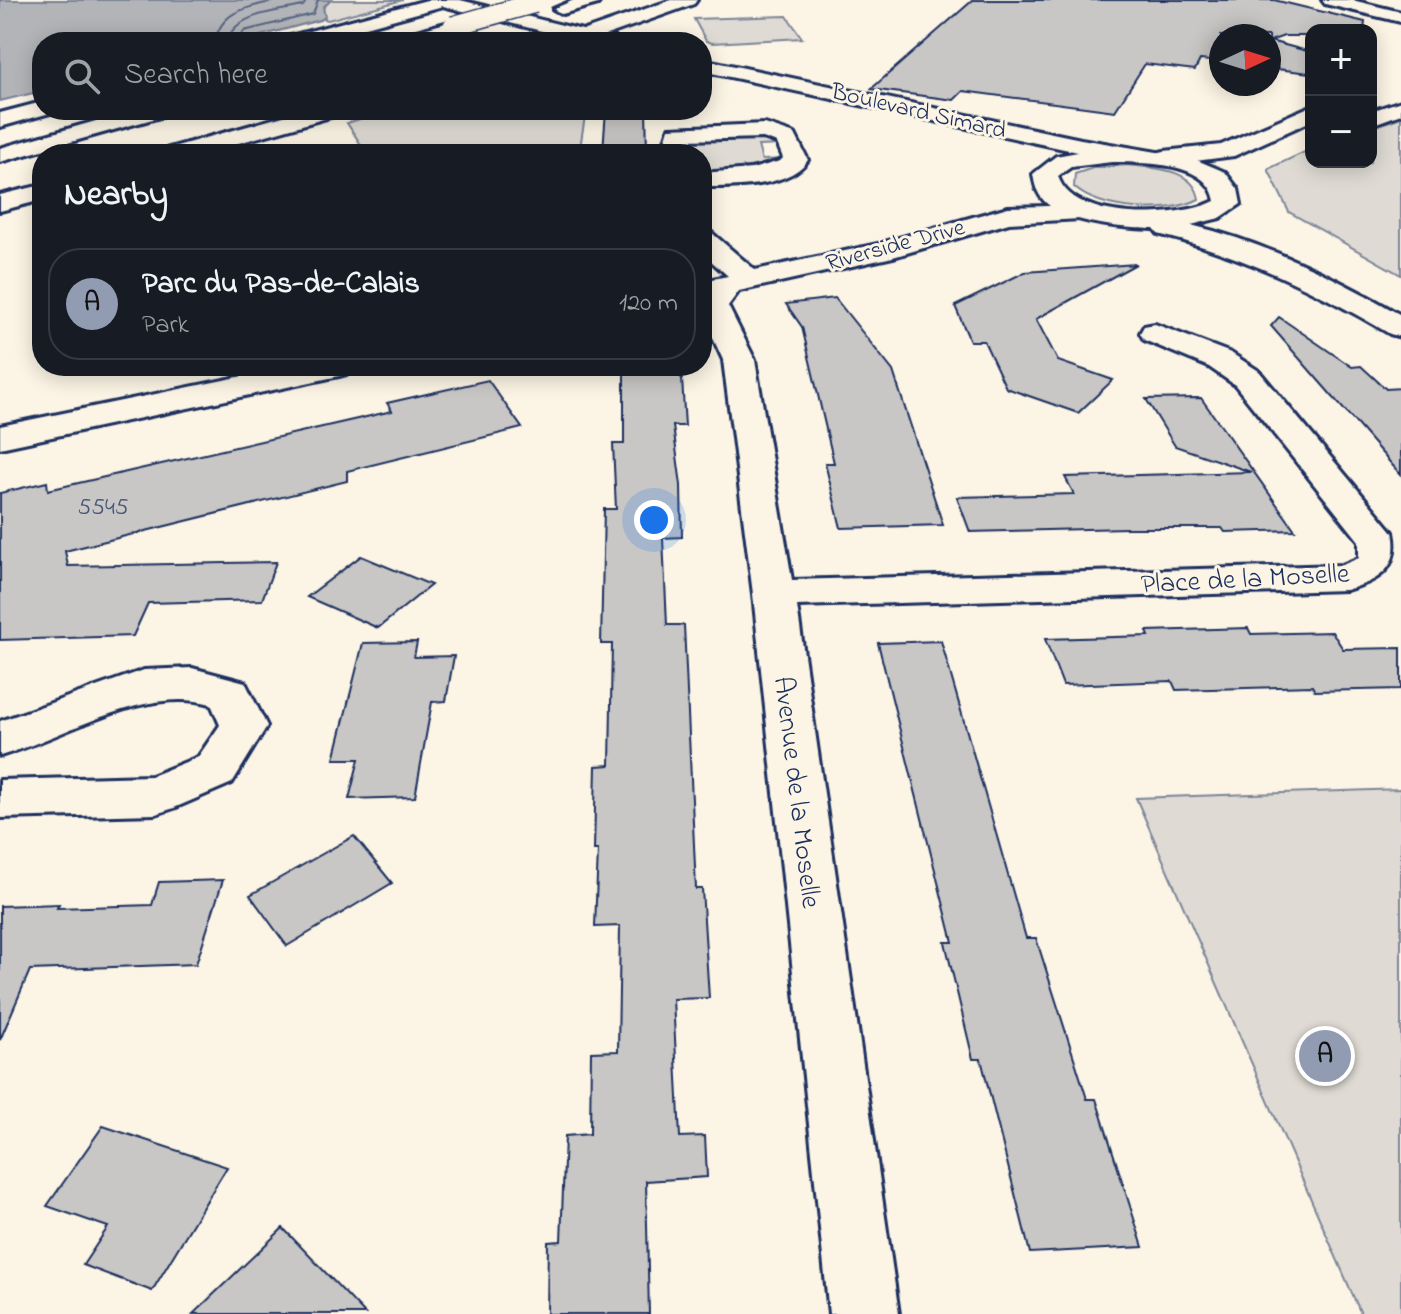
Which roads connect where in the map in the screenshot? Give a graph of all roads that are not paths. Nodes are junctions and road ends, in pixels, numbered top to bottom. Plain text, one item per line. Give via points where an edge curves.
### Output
1 (592, 0) edge
2 (688, 0) edge
3 (1331, 0) edge
4 (446, 1) edge
5 (539, 1) edge
6 (1401, 17) edge
7 (328, 32) edge
8 (457, 32) edge
9 (483, 32) edge
10 (554, 32) edge
11 (598, 32) edge
12 (712, 67) edge
13 (712, 68) edge
14 (1401, 107) edge
15 (32, 111) edge
16 (1305, 116) edge
17 (1377, 116) edge
18 (0, 120) edge
19 (154, 120) edge
20 (159, 120) edge
21 (294, 120) edge
22 (1299, 143) dead end
23 (48, 144) edge
24 (97, 144) edge
25 (209, 144) edge
26 (675, 144) edge
27 (32, 148) edge
28 (0, 155) edge
29 (1136, 156) junction
30 (1164, 158) junction
31 (32, 166) edge
32 (1046, 174) junction
33 (0, 175) edge
34 (712, 179) edge
35 (32, 195) edge
36 (1242, 197) junction
37 (0, 203) edge
38 (1089, 213) junction
39 (1118, 219) junction
40 (1311, 249) dead end
41 (712, 262) edge
42 (722, 285) edge
43 (1401, 328) edge
44 (1155, 333) dead end
45 (157, 376) edge
46 (291, 376) edge
47 (0, 408) edge
48 (0, 437) edge
49 (774, 594) junction
50 (0, 739) edge
51 (0, 799) edge
52 (864, 1314) edge

1 - 9 main road
2 - 11 main road
3 - 6 main road
4 - 7 main road
4 - 10 main road
5 - 8 main road, bridge
12 - 29 main road, Boulevard Simard
13 - 32 main road, Boulevard Simard via 835,105 998,142 1027,153
14 - 17 main road
15 - 18 main road
16 - 30 main road via 1226,151
19 - 23 main road
20 - 24 main road
21 - 25 main road
22 - 36 main road via 1270,153
26 - 34 main road via 677,133 765,131 787,139 796,160 775,171
27 - 28 main road
29 - 30 main road
29 - 32 main road, Riverside Drive via 1080,158 1057,163
30 - 36 main road via 1206,171
31 - 33 main road
32 - 38 main road, Boulevard Simard via 1053,196
32 - 42 main road, Riverside Drive via 976,208
35 - 37 main road
36 - 39 main road via 1214,214 1187,219
36 - 40 main road
38 - 39 main road
38 - 42 main road, Riverside Drive via 1008,215 897,247
39 - 43 main road via 1268,256
41 - 42 main road
42 - 49 main road, Avenue de la Moselle via 739,360
44 - 49 main road, Place de la Moselle via 1220,360 1247,378 1379,540 1379,565 1346,577
45 - 47 main road
46 - 48 main road
49 - 52 main road, Avenue de la Moselle
50 - 51 main road via 144,686 180,683 229,693 244,726 215,770 156,795

